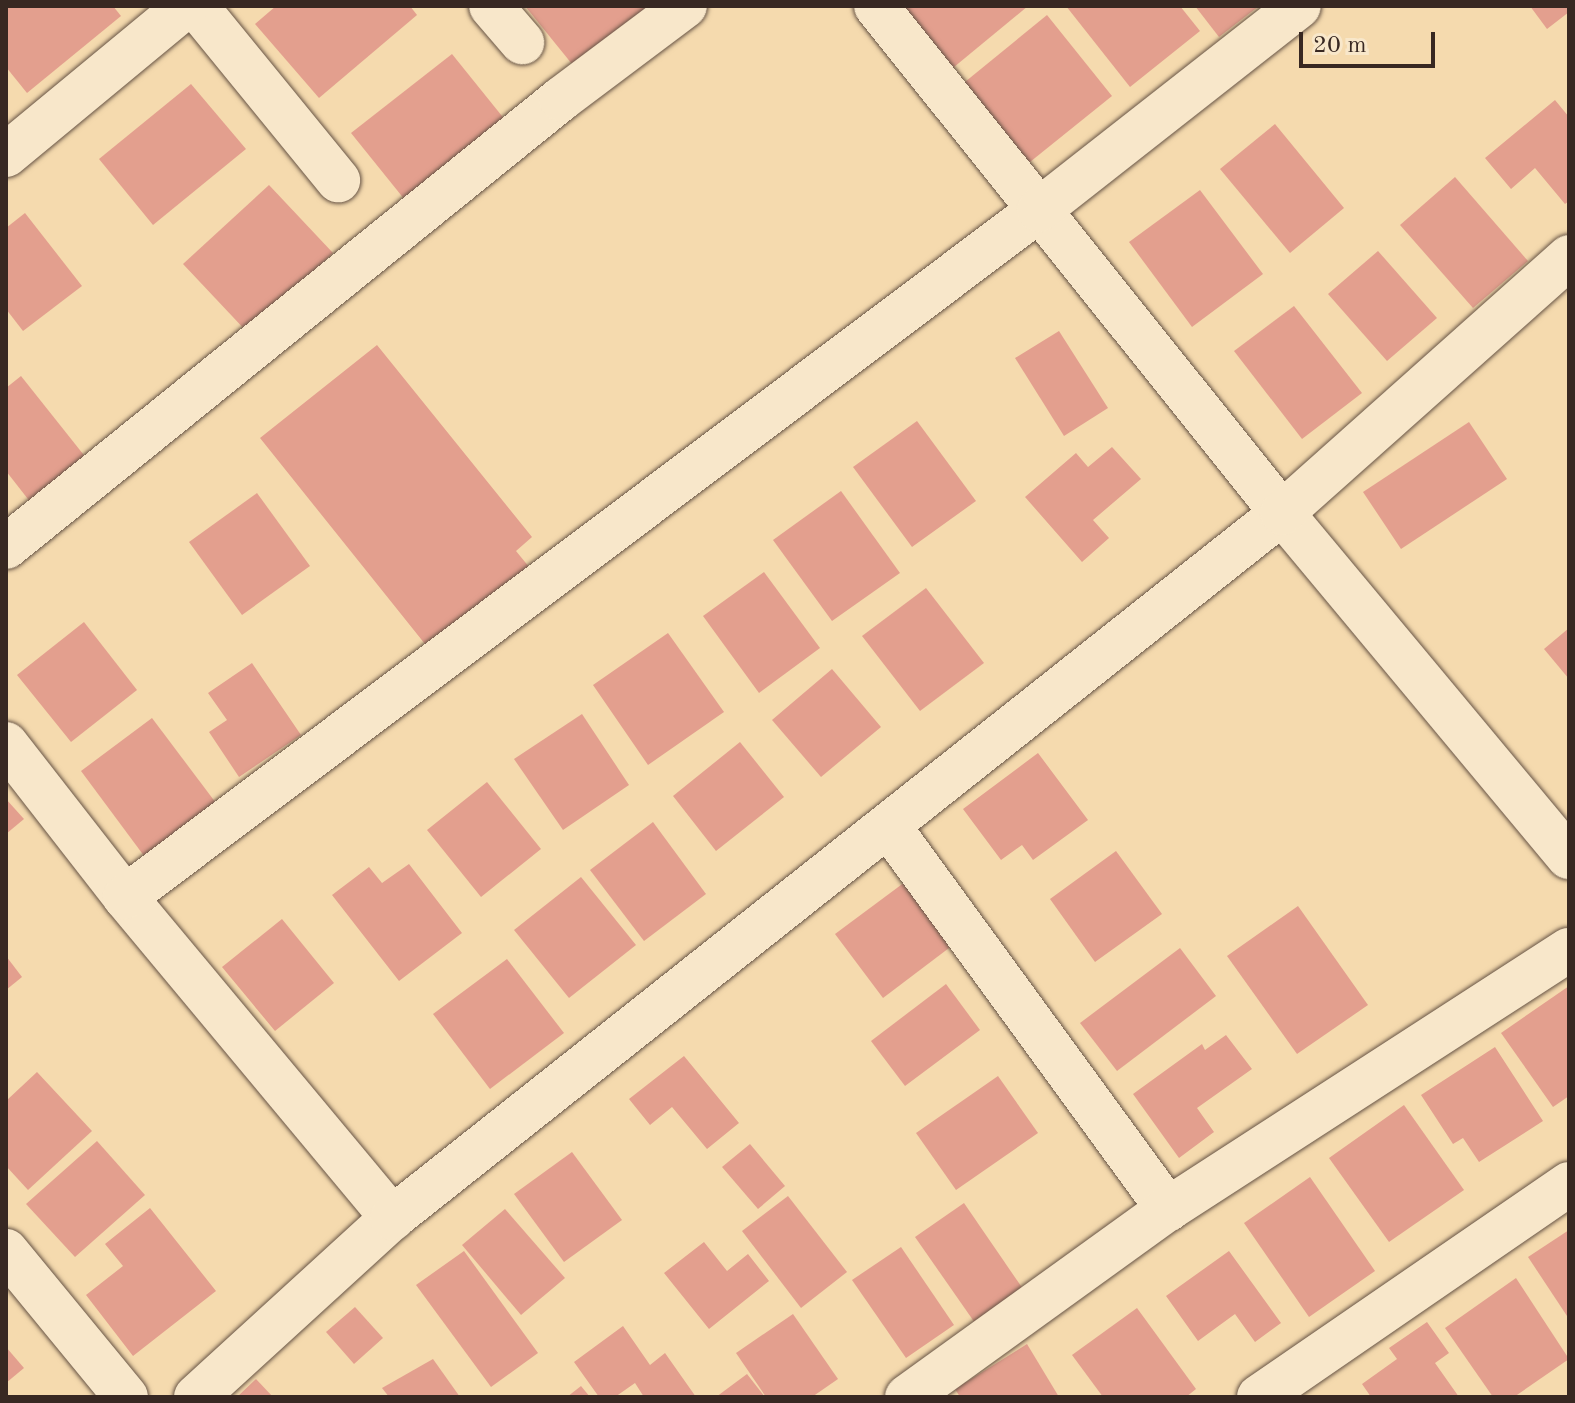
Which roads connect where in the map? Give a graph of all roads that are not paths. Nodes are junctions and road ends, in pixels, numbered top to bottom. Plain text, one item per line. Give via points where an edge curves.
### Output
1 (186, 6) edge
2 (196, 6) edge
3 (491, 6) edge
4 (685, 6) edge
5 (876, 6) edge
6 (1299, 6) edge
7 (522, 42) dead end
8 (6, 155) edge
9 (338, 180) dead end
10 (1039, 210) junction
11 (1569, 257) edge
12 (1282, 513) junction
13 (6, 547) edge
14 (6, 744) edge
15 (890, 828) junction
16 (1569, 857) edge
17 (125, 897) junction
18 (1569, 950) edge
19 (1569, 1184) edge
20 (1168, 1209) junction
21 (392, 1218) junction
22 (6, 1251) edge
23 (126, 1397) edge
24 (196, 1397) edge
25 (907, 1397) edge
26 (1259, 1397) edge

1 - 8 street
2 - 9 street
3 - 7 street
4 - 13 street via 561,99
5 - 10 street
6 - 10 street
10 - 12 street
10 - 17 street
11 - 12 street
12 - 15 street
12 - 16 street
14 - 17 street
15 - 20 street
15 - 21 street
17 - 21 street
18 - 20 street
19 - 26 street
20 - 25 street
21 - 24 street
22 - 23 street

